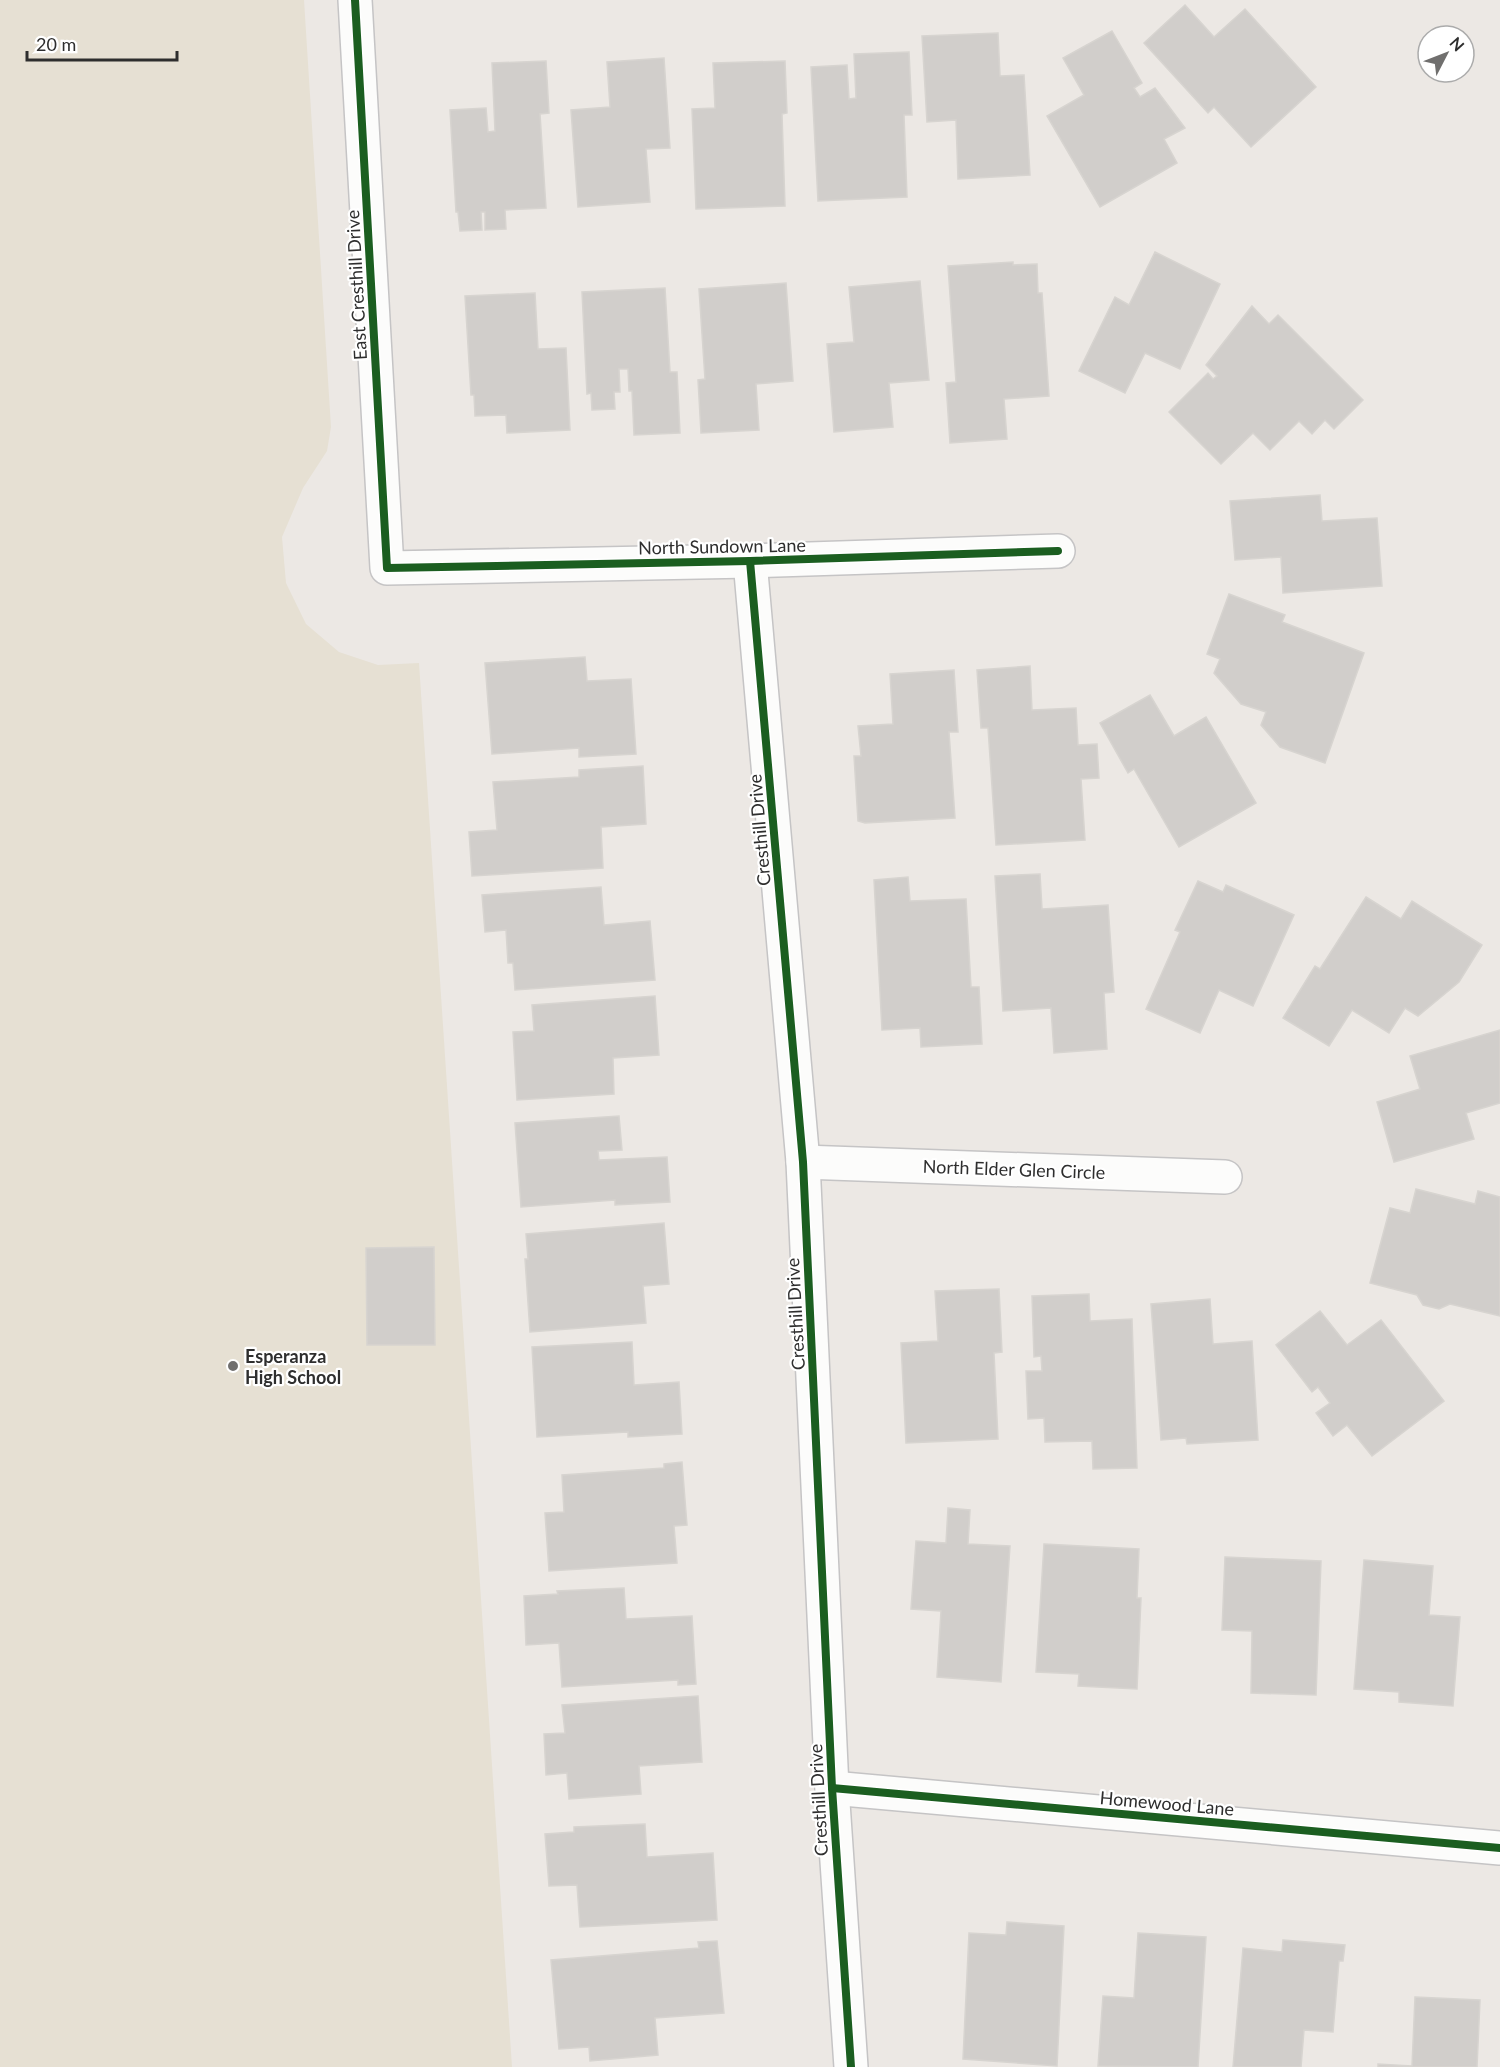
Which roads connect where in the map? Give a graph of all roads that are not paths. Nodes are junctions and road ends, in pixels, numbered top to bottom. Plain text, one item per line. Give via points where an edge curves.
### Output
1 (356, 0) edge
2 (1058, 551) dead end
3 (750, 561) junction
4 (387, 568) joint
5 (803, 1162) junction
6 (1225, 1177) dead end
7 (831, 1788) junction
8 (1500, 1848) edge
9 (851, 2067) edge

1 - 4 street, East Cresthill Drive
2 - 3 street, North Sundown Lane
3 - 4 street, North Sundown Lane
3 - 5 street, Cresthill Drive
5 - 6 street, North Elder Glen Circle
5 - 7 street, Cresthill Drive
7 - 8 street, Homewood Lane
7 - 9 street, Cresthill Drive

